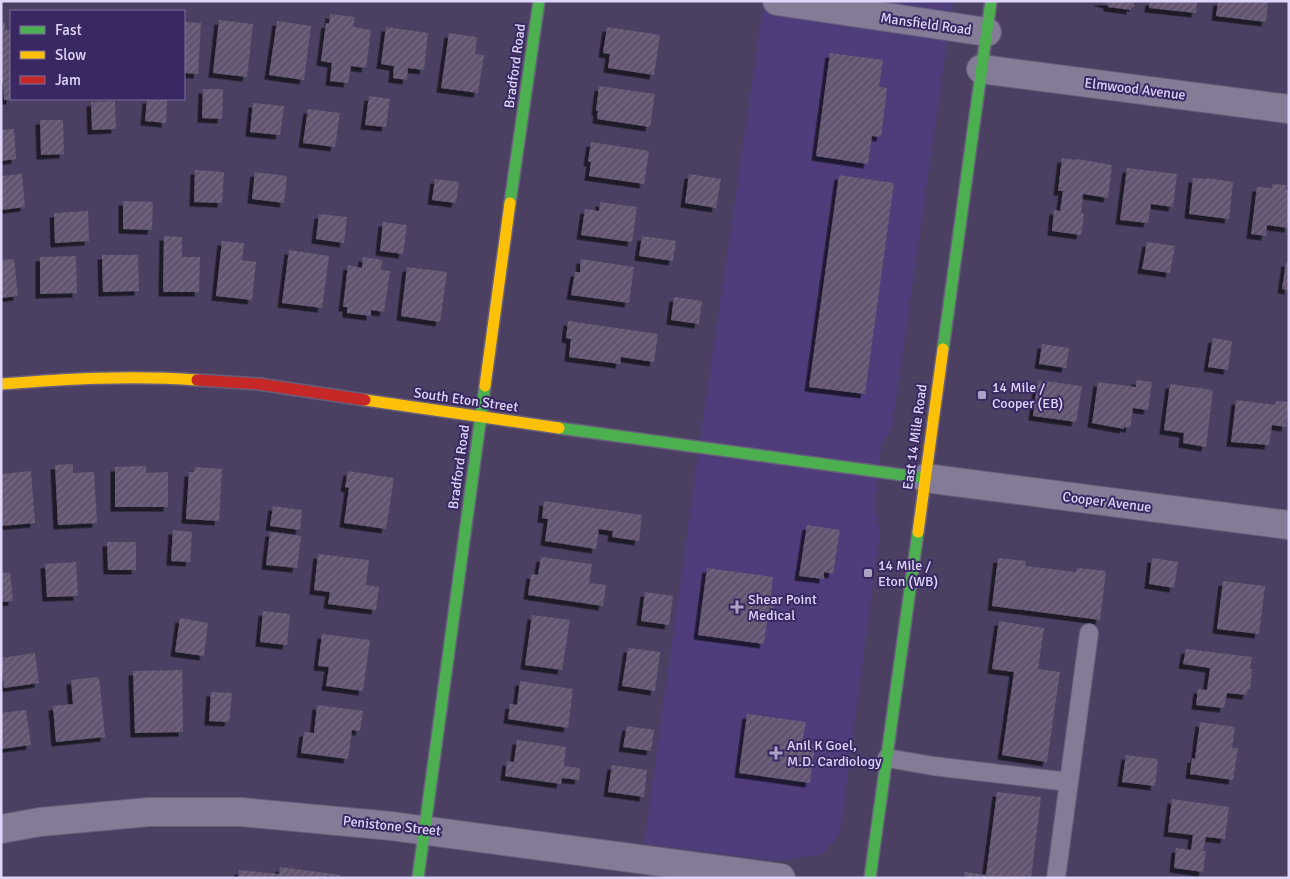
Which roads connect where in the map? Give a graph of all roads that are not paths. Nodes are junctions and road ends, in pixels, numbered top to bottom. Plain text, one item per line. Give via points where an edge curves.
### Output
1 (539, 1) edge
2 (777, 1) edge
3 (991, 1) edge
4 (987, 32) junction
5 (981, 69) junction
6 (1289, 109) edge
7 (1, 384) edge
8 (482, 417) junction
9 (924, 478) junction
10 (1289, 525) edge
11 (1089, 633) dead end
12 (887, 758) junction
13 (1069, 782) junction
14 (1, 828) edge
15 (424, 830) junction
16 (418, 878) edge
17 (781, 878) edge
18 (870, 878) edge
19 (1056, 878) edge

1 - 8 street, Bradford Road
2 - 4 street, Mansfield Road
3 - 4 street, East 14 Mile Road
4 - 5 street, East 14 Mile Road
5 - 6 street, Elmwood Avenue
5 - 9 street, East 14 Mile Road
7 - 8 street, South Eton Street via 174,378 259,384
8 - 9 street, South Eton Street
8 - 15 street, Bradford Road
9 - 10 street, Cooper Avenue
9 - 12 street, East 14 Mile Road
11 - 13 lane
12 - 13 lane
12 - 18 street, East 14 Mile Road
13 - 19 lane
14 - 15 street, Penistone Street via 158,812 250,813
15 - 16 street, Bradford Road
15 - 17 street, Penistone Street

